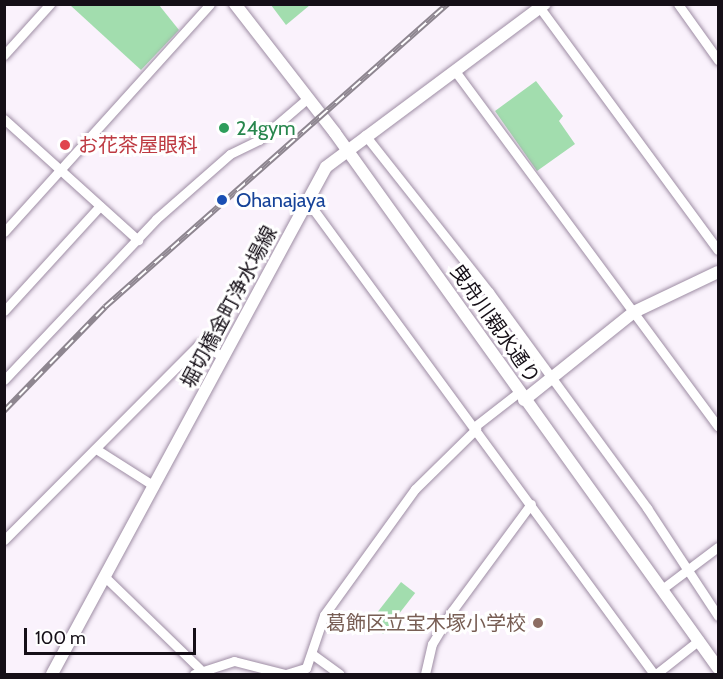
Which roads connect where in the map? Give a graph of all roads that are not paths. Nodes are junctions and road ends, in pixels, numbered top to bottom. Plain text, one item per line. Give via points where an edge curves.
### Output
1 (50, 4) edge
2 (210, 4) edge
3 (235, 4) edge
4 (678, 4) edge
5 (543, 6) edge
6 (4, 55) edge
7 (718, 60) edge
8 (455, 71) junction
9 (308, 98) junction
10 (4, 119) edge
11 (365, 135) junction
12 (346, 148) junction
13 (60, 170) junction
14 (308, 202) junction
15 (100, 206) junction
16 (4, 232) edge
17 (138, 240) junction
18 (718, 250) edge
19 (718, 272) edge
20 (4, 311) edge
21 (633, 312) junction
22 (224, 357) junction
23 (8, 368) edge
24 (553, 379) junction
25 (4, 380) edge
26 (521, 396) junction
27 (718, 426) edge
28 (475, 428) junction
29 (96, 448) junction
30 (154, 486) junction
31 (531, 504) junction
32 (4, 540) edge
33 (718, 547) edge
34 (686, 571) junction
35 (105, 577) junction
36 (662, 589) junction
37 (718, 616) edge
38 (699, 640) junction
39 (312, 654) junction
40 (718, 668) edge
41 (197, 672) edge
42 (52, 675) edge
43 (285, 675) edge
44 (340, 675) edge
45 (425, 675) edge
46 (655, 675) edge

1 - 6 street
2 - 13 street
3 - 9 street, 曳舟川親水通り
4 - 7 street
5 - 8 street, 堀切橋金町浄水場線
5 - 18 street
8 - 11 street, 堀切橋金町浄水場線
8 - 21 street
9 - 12 street, 曳舟川親水通り
9 - 17 street via 259,140 230,153
10 - 13 street
11 - 12 street, 堀切橋金町浄水場線
11 - 24 street
12 - 14 street, 堀切橋金町浄水場線 via 326,167
12 - 26 street, 曳舟川親水通り
13 - 15 street
13 - 16 street
14 - 22 street, 堀切橋金町浄水場線
14 - 28 street
15 - 17 street
15 - 20 street
17 - 23 street
19 - 21 street
21 - 24 street
21 - 27 street
22 - 29 street via 199,344
22 - 30 street, 堀切橋金町浄水場線
23 - 25 street
24 - 26 street
24 - 34 street
26 - 28 street
26 - 36 street, 曳舟川親水通り
28 - 31 street
28 - 39 street via 415,489 324,615
29 - 30 street
29 - 32 street
30 - 35 street, 堀切橋金町浄水場線
31 - 45 street via 452,611 432,644
31 - 46 street
33 - 34 street
34 - 36 street
34 - 37 street
35 - 41 street
35 - 42 street, 堀切橋金町浄水場線
36 - 38 street, 曳舟川親水通り
38 - 40 street, 曳舟川親水通り
38 - 46 street
39 - 43 street via 306,668
39 - 44 street
41 - 43 street via 247,661

